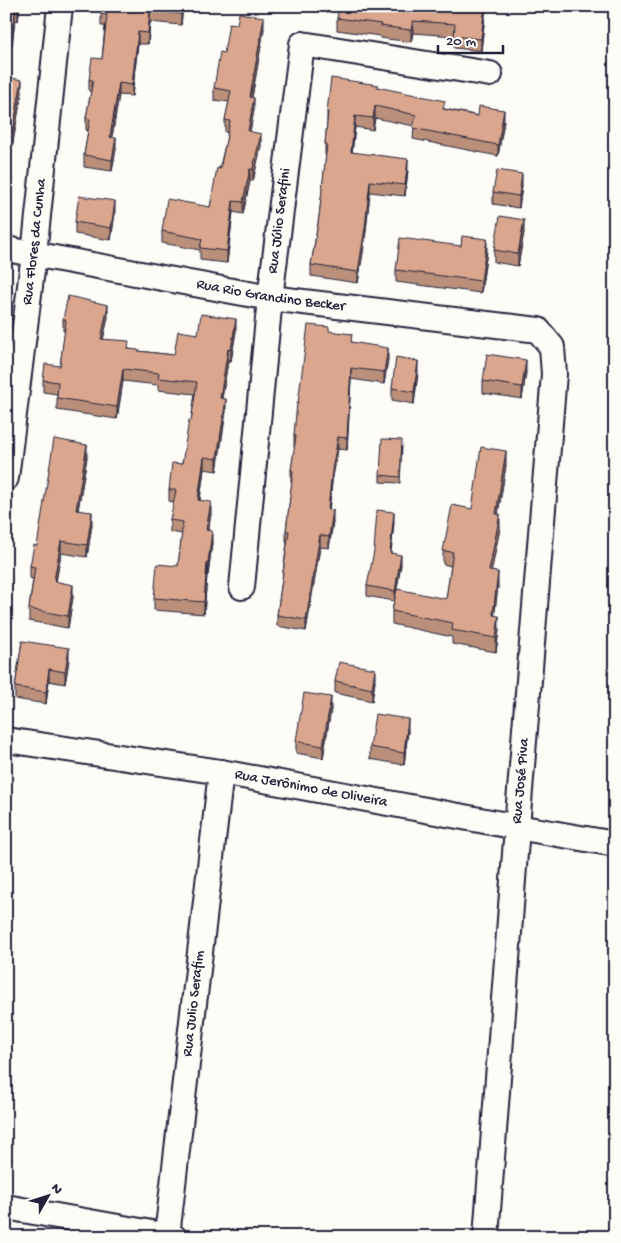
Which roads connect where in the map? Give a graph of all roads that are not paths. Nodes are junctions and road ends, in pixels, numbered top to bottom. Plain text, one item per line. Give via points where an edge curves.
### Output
1 (60, 6) edge
2 (490, 74) dead end
3 (6, 249) edge
4 (34, 254) junction
5 (270, 298) junction
6 (538, 330) joint
7 (6, 478) edge
8 (242, 587) dead end
9 (6, 740) edge
10 (221, 772) junction
11 (517, 827) junction
12 (615, 844) edge
13 (6, 1206) edge
14 (170, 1236) edge
15 (486, 1237) edge

1 - 4 street, Rua Flores da Cunha
2 - 5 street, Rua Júlio Serafini via 302,44
3 - 4 street, Rua Rio Grandino Becker
4 - 5 street, Rua Rio Grandino Becker
4 - 7 street, Rua Flores da Cunha
5 - 6 street, Rua Rio Grandino Becker
5 - 8 street, Rua Júlio Serafini
6 - 11 street, Rua José Piva via 552,348 554,374
9 - 10 street, Rua Jerônimo de Oliveira
10 - 11 street, Rua Jerônimo de Oliveira
10 - 14 street, Rua Julio Serafim
11 - 12 street, Rua Jerônimo de Oliveira
11 - 15 street, Rua José Piva
13 - 14 street

